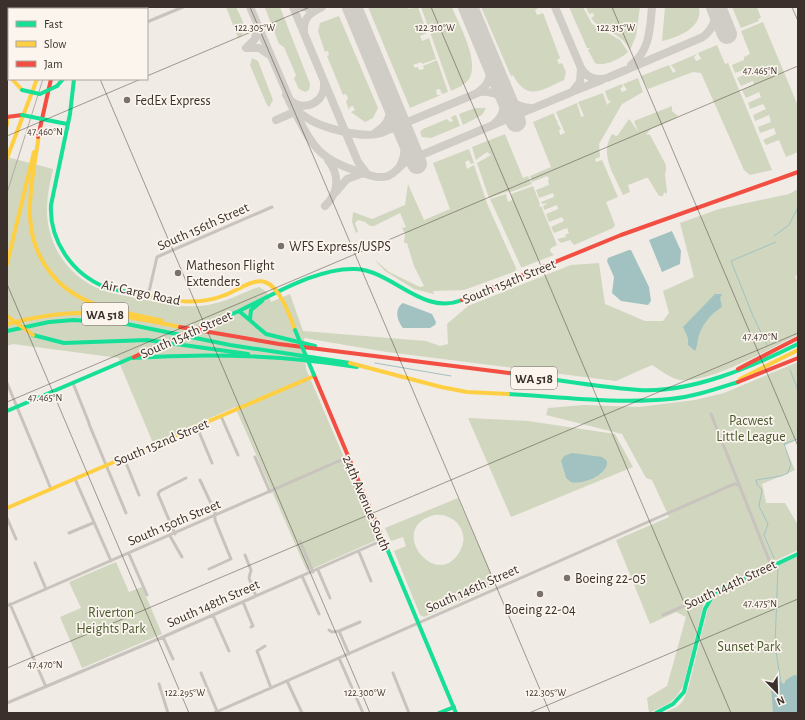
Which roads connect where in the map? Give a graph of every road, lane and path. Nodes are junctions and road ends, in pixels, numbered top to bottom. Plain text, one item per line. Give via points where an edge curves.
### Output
1 (183, 7) edge
2 (148, 22) edge
3 (13, 80) edge
4 (37, 80) edge
5 (51, 80) edge
6 (62, 80) edge
7 (74, 80) edge
8 (7, 117) edge
9 (67, 124) junction
10 (7, 125) edge
11 (39, 134) junction
12 (14, 138) junction
13 (7, 151) edge
14 (7, 158) edge
15 (798, 172) edge
16 (272, 207) dead end
17 (7, 264) edge
18 (278, 294) junction
19 (148, 296) junction
20 (262, 301) junction
21 (239, 311) junction
22 (7, 316) edge
23 (250, 319) junction
24 (7, 324) edge
25 (7, 331) edge
26 (203, 331) junction
27 (798, 338) edge
28 (798, 344) edge
29 (798, 350) edge
30 (349, 353) junction
31 (131, 358) junction
32 (280, 358) junction
33 (798, 358) edge
34 (393, 374) junction
35 (314, 376) junction
36 (719, 379) junction
37 (7, 382) edge
38 (73, 383) junction
39 (734, 383) junction
40 (17, 406) junction
41 (7, 411) edge
42 (711, 414) dead end
43 (221, 416) junction
44 (196, 427) junction
45 (238, 455) dead end
46 (255, 456) dead end
47 (348, 457) junction
48 (124, 458) junction
49 (212, 463) dead end
50 (106, 466) junction
51 (186, 478) dead end
52 (75, 479) junction
53 (200, 480) dead end
54 (739, 485) junction
55 (51, 489) junction
56 (270, 492) junction
57 (139, 494) dead end
58 (7, 508) edge
59 (126, 513) dead end
60 (215, 516) junction
61 (7, 518) edge
62 (93, 523) junction
63 (68, 533) dead end
64 (175, 534) junction
65 (170, 536) junction
66 (16, 539) dead end
67 (383, 540) junction
68 (300, 541) dead end
69 (359, 552) junction
70 (129, 554) junction
71 (798, 554) edge
72 (245, 555) dead end
73 (182, 557) dead end
74 (111, 561) junction
75 (35, 563) dead end
76 (771, 565) junction
77 (209, 568) dead end
78 (318, 570) junction
79 (313, 572) junction
80 (302, 576) junction
81 (371, 581) dead end
82 (46, 589) junction
83 (714, 593) junction
84 (147, 595) dead end
85 (256, 596) junction
86 (330, 598) dead end
87 (243, 602) junction
88 (9, 605) edge
89 (319, 614) dead end
90 (213, 615) junction
91 (663, 616) dead end
92 (360, 622) dead end
93 (418, 624) junction
94 (251, 627) dead end
95 (329, 630) dead end
96 (339, 631) junction
97 (163, 637) junction
98 (265, 646) dead end
99 (229, 651) dead end
100 (349, 654) junction
101 (340, 658) junction
102 (173, 659) dead end
103 (201, 672) dead end
104 (392, 673) dead end
105 (287, 681) junction
106 (159, 684) dead end
107 (46, 687) junction
108 (271, 688) junction
109 (7, 703) edge
110 (454, 707) junction
111 (168, 713) edge
112 (215, 713) edge
113 (302, 713) edge
114 (363, 713) edge
115 (409, 713) edge
116 (439, 713) edge
117 (456, 713) edge
118 (656, 713) edge

1 - 2 street
3 - 6 main road, bridge via 22,90 40,94 52,90
4 - 12 main road
5 - 11 main road
7 - 9 main road, Air Cargo Road
8 - 9 main road, bridge via 29,115
8 - 10 main road
9 - 19 main road, Air Cargo Road via 51,207 57,239 67,258 78,271 95,282 106,287
11 - 17 main road
11 - 26 main road via 28,220 37,254 54,278 86,301
12 - 13 main road
12 - 14 main road
15 - 18 main road, South 154th Street via 620,235 456,302 435,303 424,300 371,272 353,269 326,273
16 - 19 street, South 156th Street via 157,257
18 - 19 main road, Air Cargo Road via 270,282 262,280 223,296 202,301
18 - 20 main road, South 154th Street
18 - 35 main road, 24th Avenue South, bridge
20 - 21 main road, South 154th Street
20 - 23 main road via 250,310
21 - 23 main road
21 - 31 main road, South 154th Street, bridge
22 - 32 main road, bridge via 33,335 52,342 73,345 148,340
23 - 30 main road via 258,328 276,337
24 - 26 main road, WA 518 via 30,318 78,313 107,314
25 - 34 main road, WA 518 via 49,322 100,320 230,345 340,360
26 - 30 main road, WA 518
27 - 36 main road
28 - 36 main road, WA 518 via 753,367
29 - 39 main road, WA 518
30 - 36 main road, WA 518 via 640,390 673,388
31 - 32 main road via 169,355
31 - 38 main road, South 154th Street
32 - 34 main road via 338,364
33 - 39 main road
34 - 39 main road, WA 518 via 467,392 626,401 682,398
35 - 43 main road, South 152nd Street
35 - 47 main road, 24th Avenue South
37 - 40 street
38 - 40 main road, South 154th Street
38 - 50 street
40 - 41 main road, South 154th Street
40 - 55 street
42 - 54 street
43 - 44 main road, South 152nd Street
43 - 45 street
44 - 48 main road, South 152nd Street
44 - 49 street
46 - 56 street
47 - 56 street, South 150th Street
47 - 67 main road, 24th Avenue South
48 - 50 main road, South 152nd Street
48 - 57 street
50 - 52 main road, South 152nd Street
50 - 59 street
51 - 64 street via 158,494
52 - 55 main road, South 152nd Street
52 - 62 street
53 - 60 street
54 - 76 street
54 - 93 street, South 146th Street via 734,484
55 - 58 main road, South 152nd Street
56 - 60 street, South 150th Street
60 - 64 street, South 150th Street
60 - 77 street via 231,559
61 - 66 street
62 - 63 street
62 - 74 street
64 - 65 street, South 150th Street
65 - 70 street, South 150th Street
65 - 73 street
67 - 69 street, South 148th Street
67 - 93 main road, 24th Avenue South
68 - 79 street
69 - 78 street, South 148th Street
69 - 81 street
70 - 74 street, South 150th Street
70 - 84 street
71 - 76 main road, South 144th Street
72 - 85 street via 251,570 249,578
74 - 82 street, South 150th Street
75 - 82 street
76 - 83 main road, South 144th Street
78 - 79 street, South 148th Street
78 - 86 street
79 - 80 street, South 148th Street
80 - 85 street, South 148th Street
80 - 89 street
82 - 88 street, South 150th Street
83 - 91 street, South 144th Street
83 - 118 main road via 705,609 686,687 678,700
85 - 87 street, South 148th Street
87 - 90 street, South 148th Street
87 - 94 street via 253,626
88 - 107 street
90 - 97 street, South 148th Street
90 - 99 street
92 - 96 street
93 - 100 street, South 146th Street
93 - 110 main road, 24th Avenue South
95 - 96 street
96 - 100 street
97 - 102 street
97 - 107 street, South 148th Street
98 - 108 street via 257,651
100 - 101 street, South 146th Street
101 - 105 street, South 146th Street
101 - 114 street
103 - 112 street
104 - 115 street
105 - 108 street, South 146th Street
105 - 113 street
106 - 111 street
107 - 109 street, South 148th Street
108 - 112 street, South 146th Street
110 - 116 main road
110 - 117 main road, 24th Avenue South

